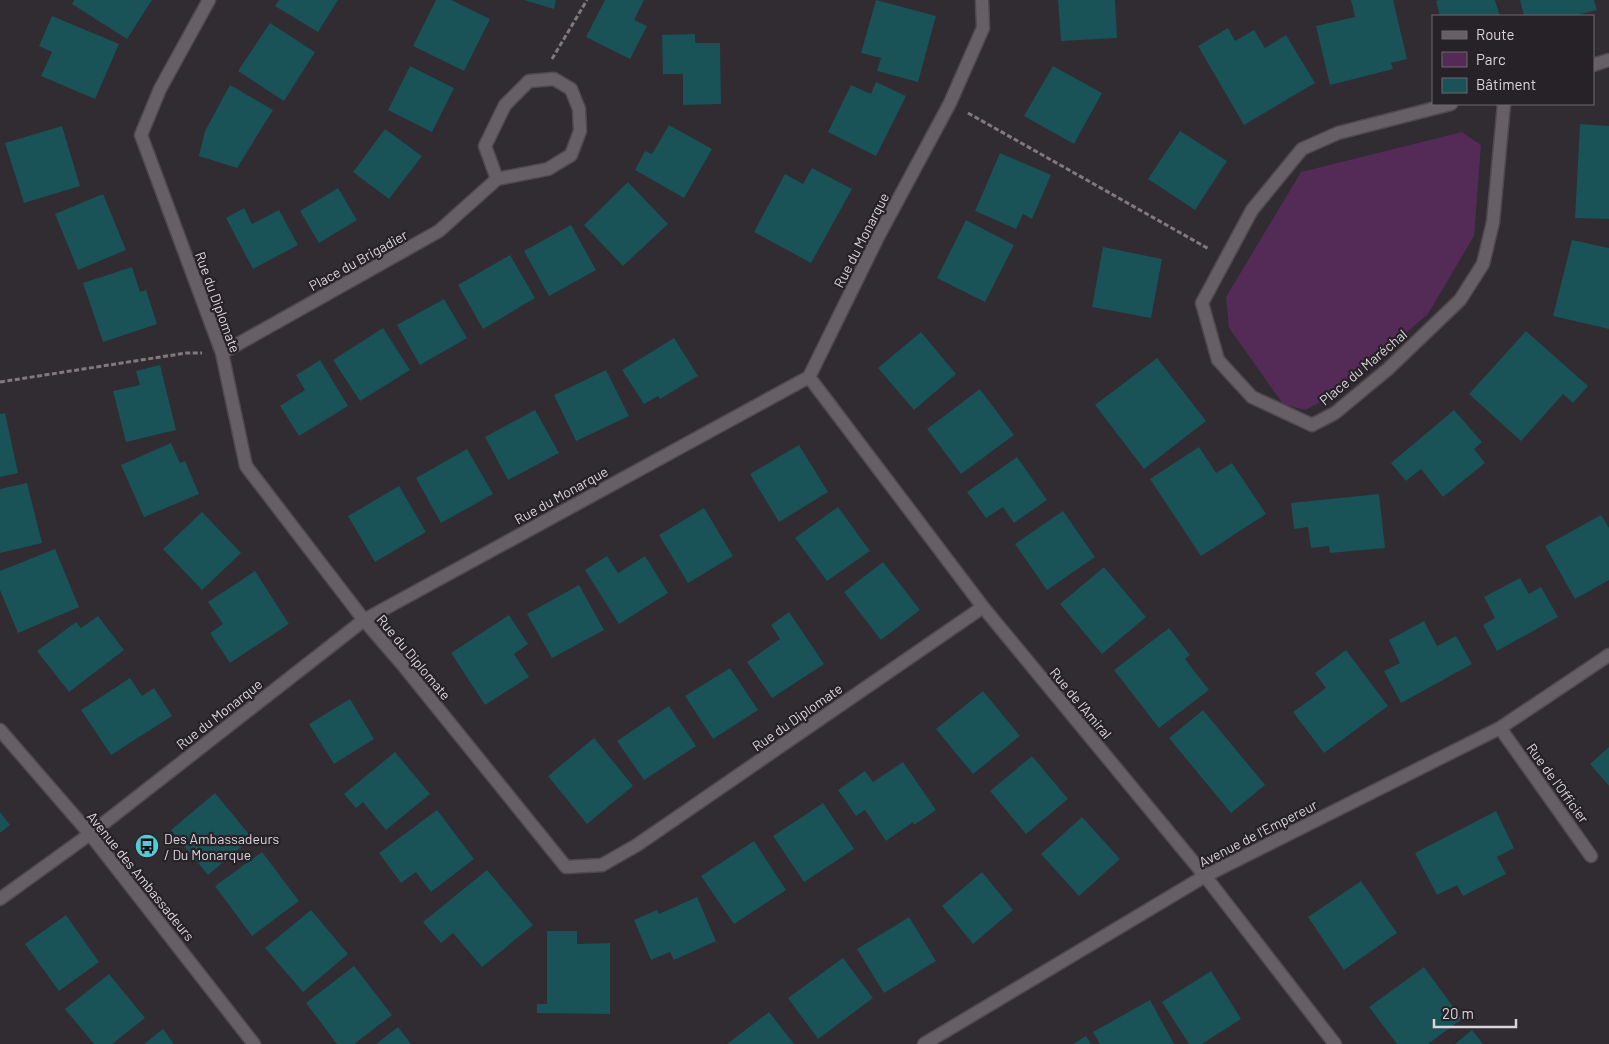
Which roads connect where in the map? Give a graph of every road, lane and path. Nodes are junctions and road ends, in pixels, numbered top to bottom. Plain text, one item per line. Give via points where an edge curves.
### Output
1 (209, 0) edge
2 (588, 0) edge
3 (982, 0) edge
4 (1609, 60) edge
5 (1594, 65) edge
6 (543, 80) junction
7 (950, 103) junction
8 (1447, 105) edge
9 (1504, 105) edge
10 (497, 179) junction
11 (1226, 259) junction
12 (222, 353) junction
13 (809, 377) junction
14 (0, 382) edge
15 (982, 607) junction
16 (364, 620) junction
17 (1609, 655) edge
18 (1500, 728) junction
19 (0, 730) edge
20 (90, 834) junction
21 (1591, 856) dead end
22 (1204, 876) junction
23 (0, 899) edge
24 (254, 1044) edge
25 (924, 1044) edge
26 (1335, 1044) edge

1 - 12 street, Rue du Diplomate via 160,90 141,135
2 - 6 path via 553,56
3 - 7 street, Rue du Monarque via 983,28
4 - 5 street
6 - 10 street via 529,81 506,105 485,146
6 - 10 street via 554,79 571,89 579,109 580,131 572,154 548,169
7 - 11 path
7 - 13 street, Rue du Monarque via 878,237
8 - 11 street, Place du Maréchal via 1338,133 1302,149 1252,210
9 - 11 street, Place du Maréchal via 1493,222 1483,264 1460,300 1388,369 1335,413 1312,425 1252,397 1218,360 1202,303
10 - 12 street, Place du Brigadier via 439,231
12 - 14 path via 186,353
12 - 16 street, Rue du Diplomate via 246,466
13 - 15 street, Rue de l'Amiral
13 - 16 street, Rue du Monarque
15 - 16 street, Rue du Diplomate via 638,845 602,865 566,867
15 - 22 street, Rue de l'Amiral
16 - 20 street, Rue du Monarque
17 - 18 street, Avenue de l'Empereur
18 - 21 street, Rue de l'Officier
18 - 22 street, Avenue de l'Empereur
19 - 20 street, Avenue des Ambassadeurs
20 - 23 street, Rue du Monarque
20 - 24 street, Avenue des Ambassadeurs
22 - 25 street, Avenue de l'Empereur
22 - 26 street, Rue de l'Amiral

